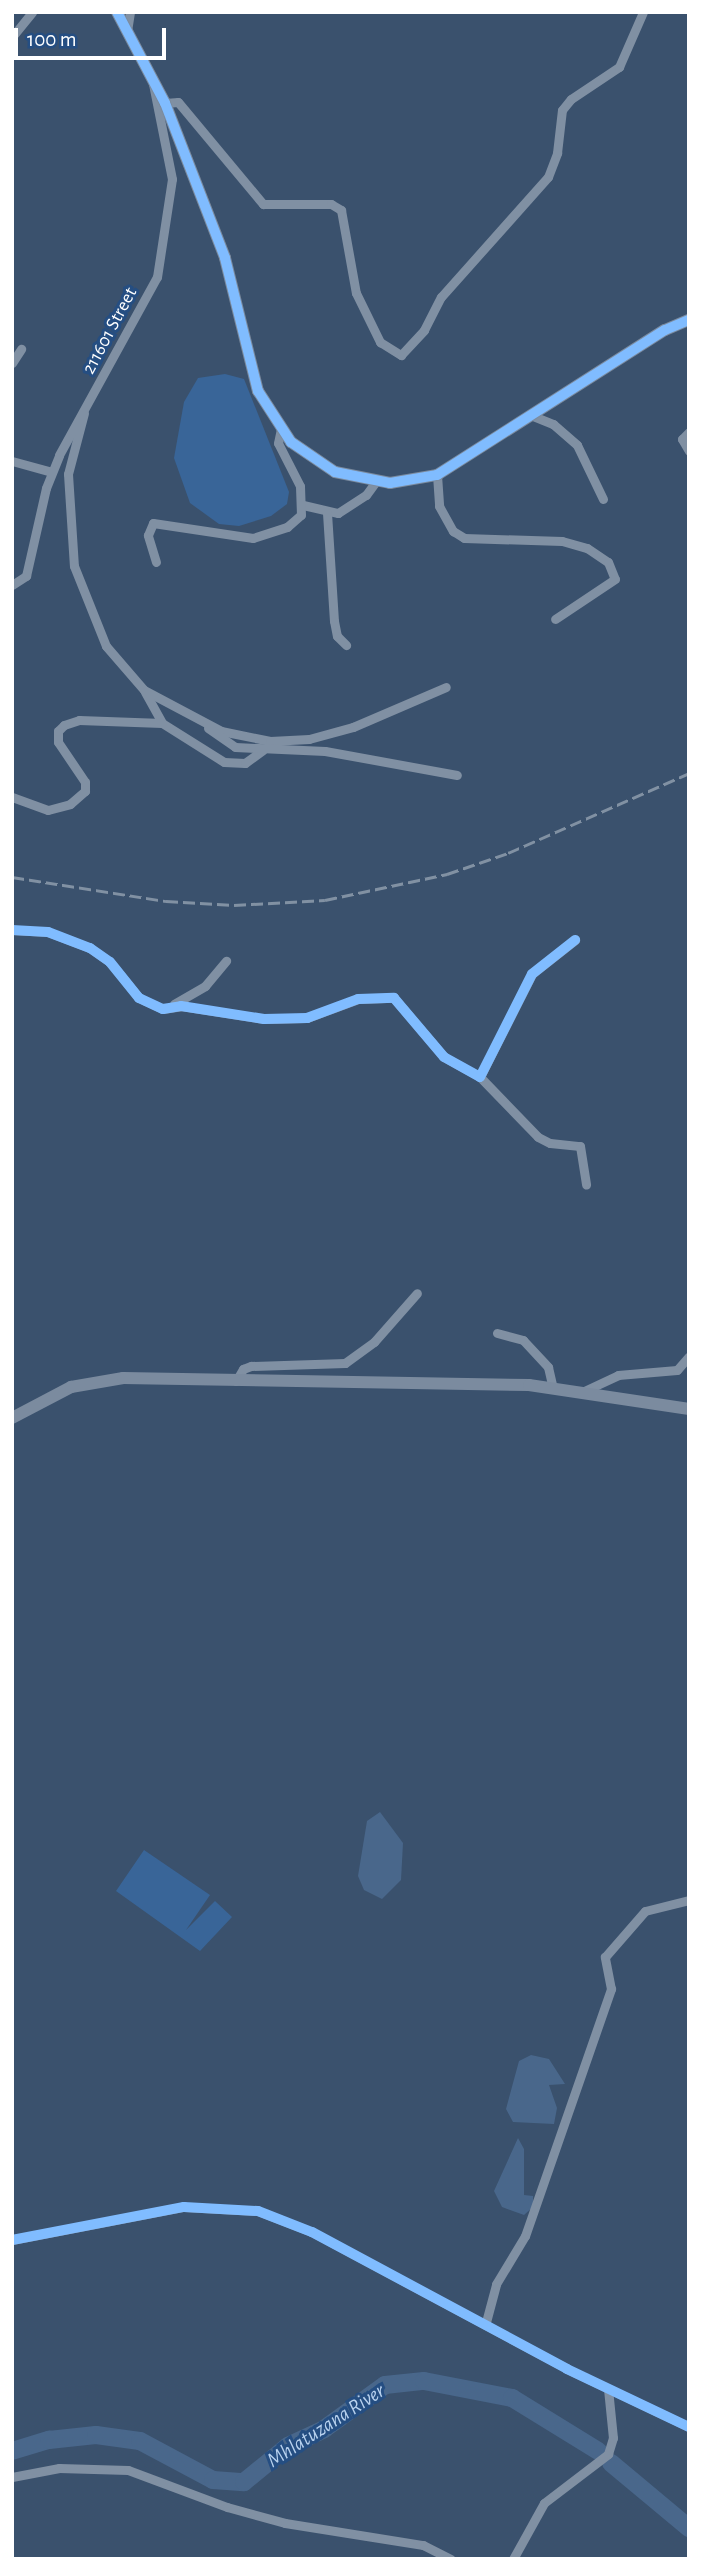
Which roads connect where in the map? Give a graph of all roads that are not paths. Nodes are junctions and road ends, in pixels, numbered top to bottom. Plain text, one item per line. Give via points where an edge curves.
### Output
1 (32, 12) edge
2 (117, 12) edge
3 (130, 12) edge
4 (643, 12) edge
5 (127, 31) junction
6 (12, 37) edge
7 (153, 75) junction
8 (165, 103) junction
9 (688, 321) edge
10 (21, 349) dead end
11 (12, 363) edge
12 (85, 414) junction
13 (533, 416) junction
14 (281, 429) junction
15 (689, 432) edge
16 (689, 451) edge
17 (12, 461) edge
18 (52, 472) junction
19 (437, 475) junction
20 (376, 481) junction
21 (603, 499) dead end
22 (303, 505) junction
23 (327, 513) junction
24 (156, 562) dead end
25 (12, 585) edge
26 (555, 619) dead end
27 (346, 645) dead end
28 (446, 687) dead end
29 (144, 690) junction
30 (202, 722) junction
31 (162, 723) junction
32 (263, 750) junction
33 (457, 775) dead end
34 (12, 797) edge
35 (12, 930) edge
36 (575, 940) dead end
37 (226, 961) dead end
38 (163, 1009) junction
39 (480, 1077) junction
40 (586, 1185) dead end
41 (417, 1293) dead end
42 (497, 1333) dead end
43 (689, 1356) edge
44 (236, 1381) junction
45 (553, 1388) junction
46 (582, 1392) junction
47 (689, 1409) edge
48 (12, 1419) edge
49 (689, 1899) edge
50 (12, 2240) edge
51 (486, 2322) junction
52 (608, 2389) junction
53 (689, 2427) edge
54 (12, 2477) edge
55 (451, 2559) edge
56 (513, 2559) edge

1 - 6 street
2 - 5 street
3 - 5 street
4 - 8 street via 619,67 562,110 557,153 548,177 441,296 424,330 401,355 380,342 356,293 341,210 331,204 263,204 178,102
5 - 7 street
7 - 8 street
7 - 12 street, 211601 Street via 172,179 167,237 145,306
8 - 14 street via 225,258 258,391
9 - 13 street
10 - 11 street
12 - 18 street, 211601 Street
12 - 29 street via 68,474 74,566 106,646
13 - 19 street
13 - 21 street via 553,424 577,445
14 - 20 street via 307,457 335,472
14 - 22 street via 278,443 300,486
15 - 16 street via 682,439
17 - 18 street
18 - 25 street, 211601 Street via 26,576
19 - 20 street
19 - 26 street via 439,506 453,531 464,538 562,541 587,548 608,562 615,579
20 - 23 street via 353,505
22 - 23 street
22 - 24 street via 301,515 287,527 253,538 153,523 148,535
23 - 27 street via 334,621 337,636
28 - 30 street via 353,727 309,739 242,739
29 - 30 street
29 - 31 street
30 - 32 street via 228,744
31 - 32 street via 229,764 251,762
31 - 34 street via 132,726 79,720 64,724 58,742 85,782 85,791 70,804 48,810
32 - 33 street via 325,751
35 - 38 street via 48,932 90,947 110,962 139,998
36 - 39 street via 532,974
37 - 38 street via 198,991
38 - 39 street via 181,1006 264,1019 307,1018 358,999 387,996 410,1012 444,1057
39 - 40 street via 538,1137 580,1146
41 - 44 street via 374,1342 345,1363 251,1366 243,1369
42 - 45 street via 523,1340 548,1367
43 - 46 street via 677,1370 618,1375
44 - 45 street
44 - 48 street via 97,1381 53,1394
45 - 46 street
46 - 47 street
49 - 51 street via 645,1911 605,1957 611,1989 525,2236 496,2284
50 - 51 street via 184,2207 258,2211 312,2232
51 - 52 street
52 - 53 street
52 - 56 street via 613,2438 608,2454 544,2503
54 - 55 street via 59,2468 128,2470 250,2514 423,2545

